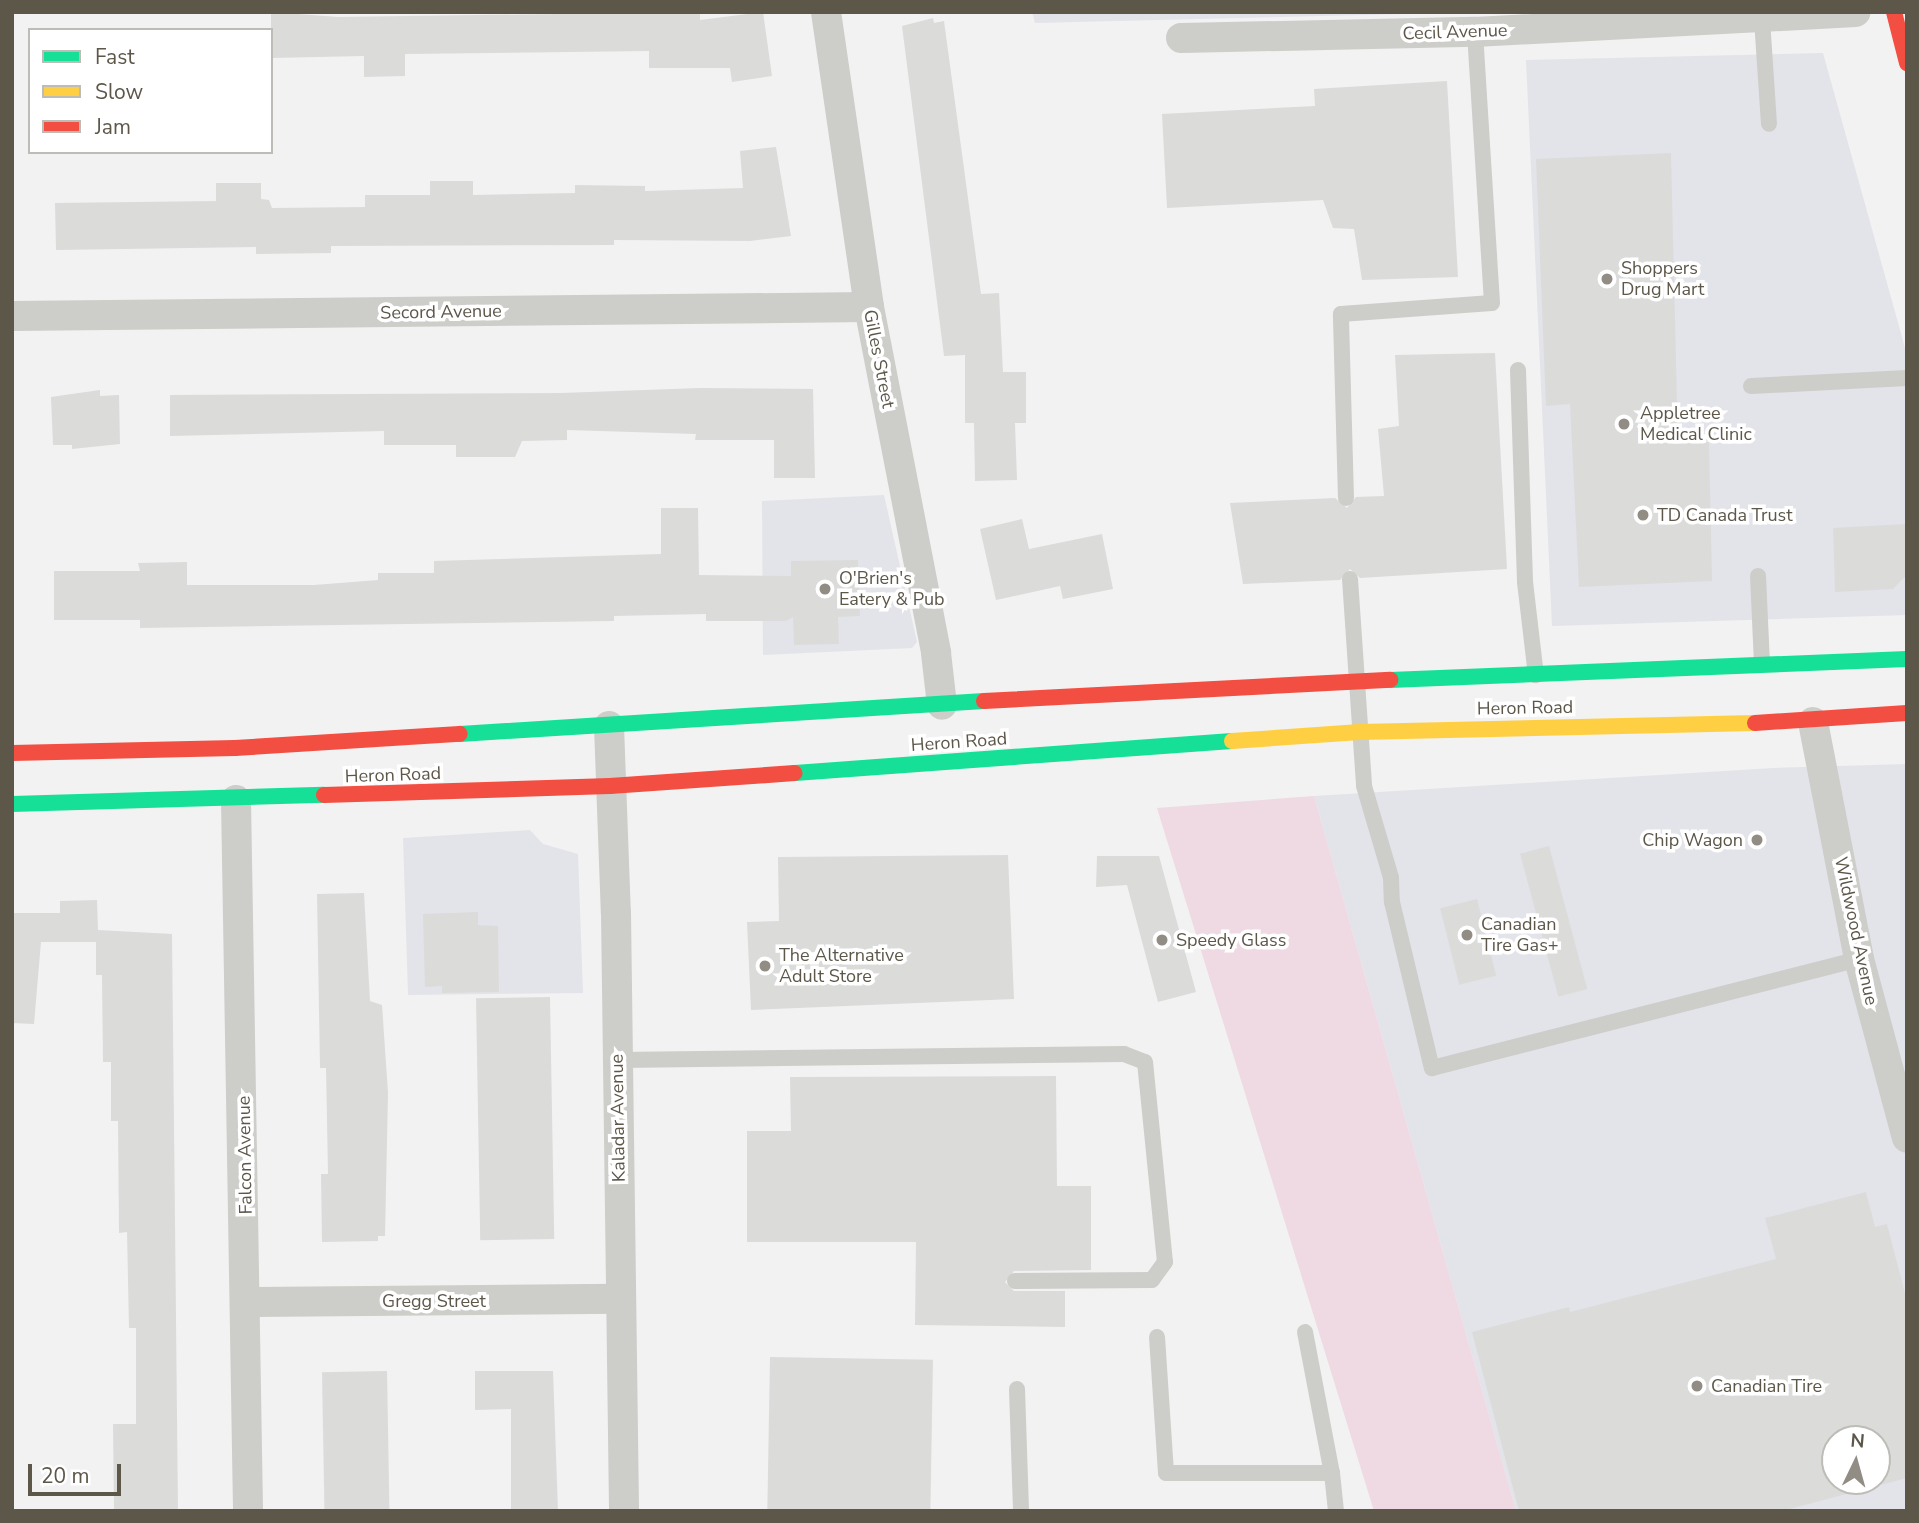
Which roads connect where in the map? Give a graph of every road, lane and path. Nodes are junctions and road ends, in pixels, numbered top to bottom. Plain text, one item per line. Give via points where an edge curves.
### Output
1 (826, 12) edge
2 (1855, 12) edge
3 (1894, 12) edge
4 (1632, 18) edge
5 (1762, 19) junction
6 (1475, 32) junction
7 (1181, 38) dead end
8 (1907, 63) edge
9 (1769, 124) dead end
10 (869, 307) junction
11 (12, 316) edge
12 (1518, 370) dead end
13 (1907, 378) edge
14 (1751, 386) dead end
15 (1346, 498) dead end
16 (1758, 576) dead end
17 (1350, 579) dead end
18 (1907, 652) edge
19 (1907, 659) edge
20 (1884, 660) junction
21 (1762, 665) junction
22 (1536, 675) junction
23 (1358, 682) junction
24 (942, 705) junction
25 (1907, 713) edge
26 (1814, 722) junction
27 (608, 726) junction
28 (1360, 732) junction
29 (1867, 733) dead end
30 (12, 753) edge
31 (610, 786) junction
32 (236, 800) junction
33 (12, 804) edge
34 (1859, 959) junction
35 (618, 1060) junction
36 (1907, 1138) edge
37 (1015, 1282) dead end
38 (620, 1299) junction
39 (247, 1302) junction
40 (1305, 1332) dead end
41 (1157, 1337) dead end
42 (1017, 1389) dead end
43 (1332, 1473) junction
44 (248, 1511) edge
45 (624, 1511) edge
46 (1021, 1511) edge
47 (1336, 1511) edge

1 - 10 street, Gilles Street
2 - 5 street, Cecil Avenue
3 - 8 main road
4 - 5 street, Cecil Avenue
4 - 6 street, Cecil Avenue
5 - 9 lane
6 - 7 street, Cecil Avenue
6 - 15 lane via 1492,303 1340,314
10 - 11 street, Secord Avenue
10 - 24 street, Gilles Street
12 - 22 lane via 1525,582
13 - 14 lane
16 - 21 lane
17 - 23 lane
18 - 20 main road
19 - 20 main road, Heron Road
20 - 21 main road, Heron Road
21 - 22 main road, Heron Road
22 - 23 main road, Heron Road
23 - 24 main road, Heron Road
23 - 28 lane
24 - 27 main road, Heron Road
25 - 26 main road, Heron Road
26 - 28 main road, Heron Road
26 - 29 main road
26 - 34 street, Wildwood Avenue
27 - 30 main road, Heron Road via 235,748
27 - 31 street, Kaladar Avenue
28 - 31 main road, Heron Road
28 - 34 lane via 1364,786 1391,878 1392,902 1432,1068
31 - 32 main road, Heron Road
31 - 35 street, Kaladar Avenue
32 - 33 main road, Heron Road
32 - 39 street, Falcon Avenue
34 - 36 street, Wildwood Avenue
35 - 37 lane via 1124,1054 1145,1062 1165,1262 1152,1280
35 - 38 street, Kaladar Avenue
38 - 39 street, Gregg Street
38 - 45 street, Kaladar Avenue
39 - 44 street, Falcon Avenue
40 - 43 lane
41 - 43 lane via 1166,1473
42 - 46 lane
43 - 47 lane

